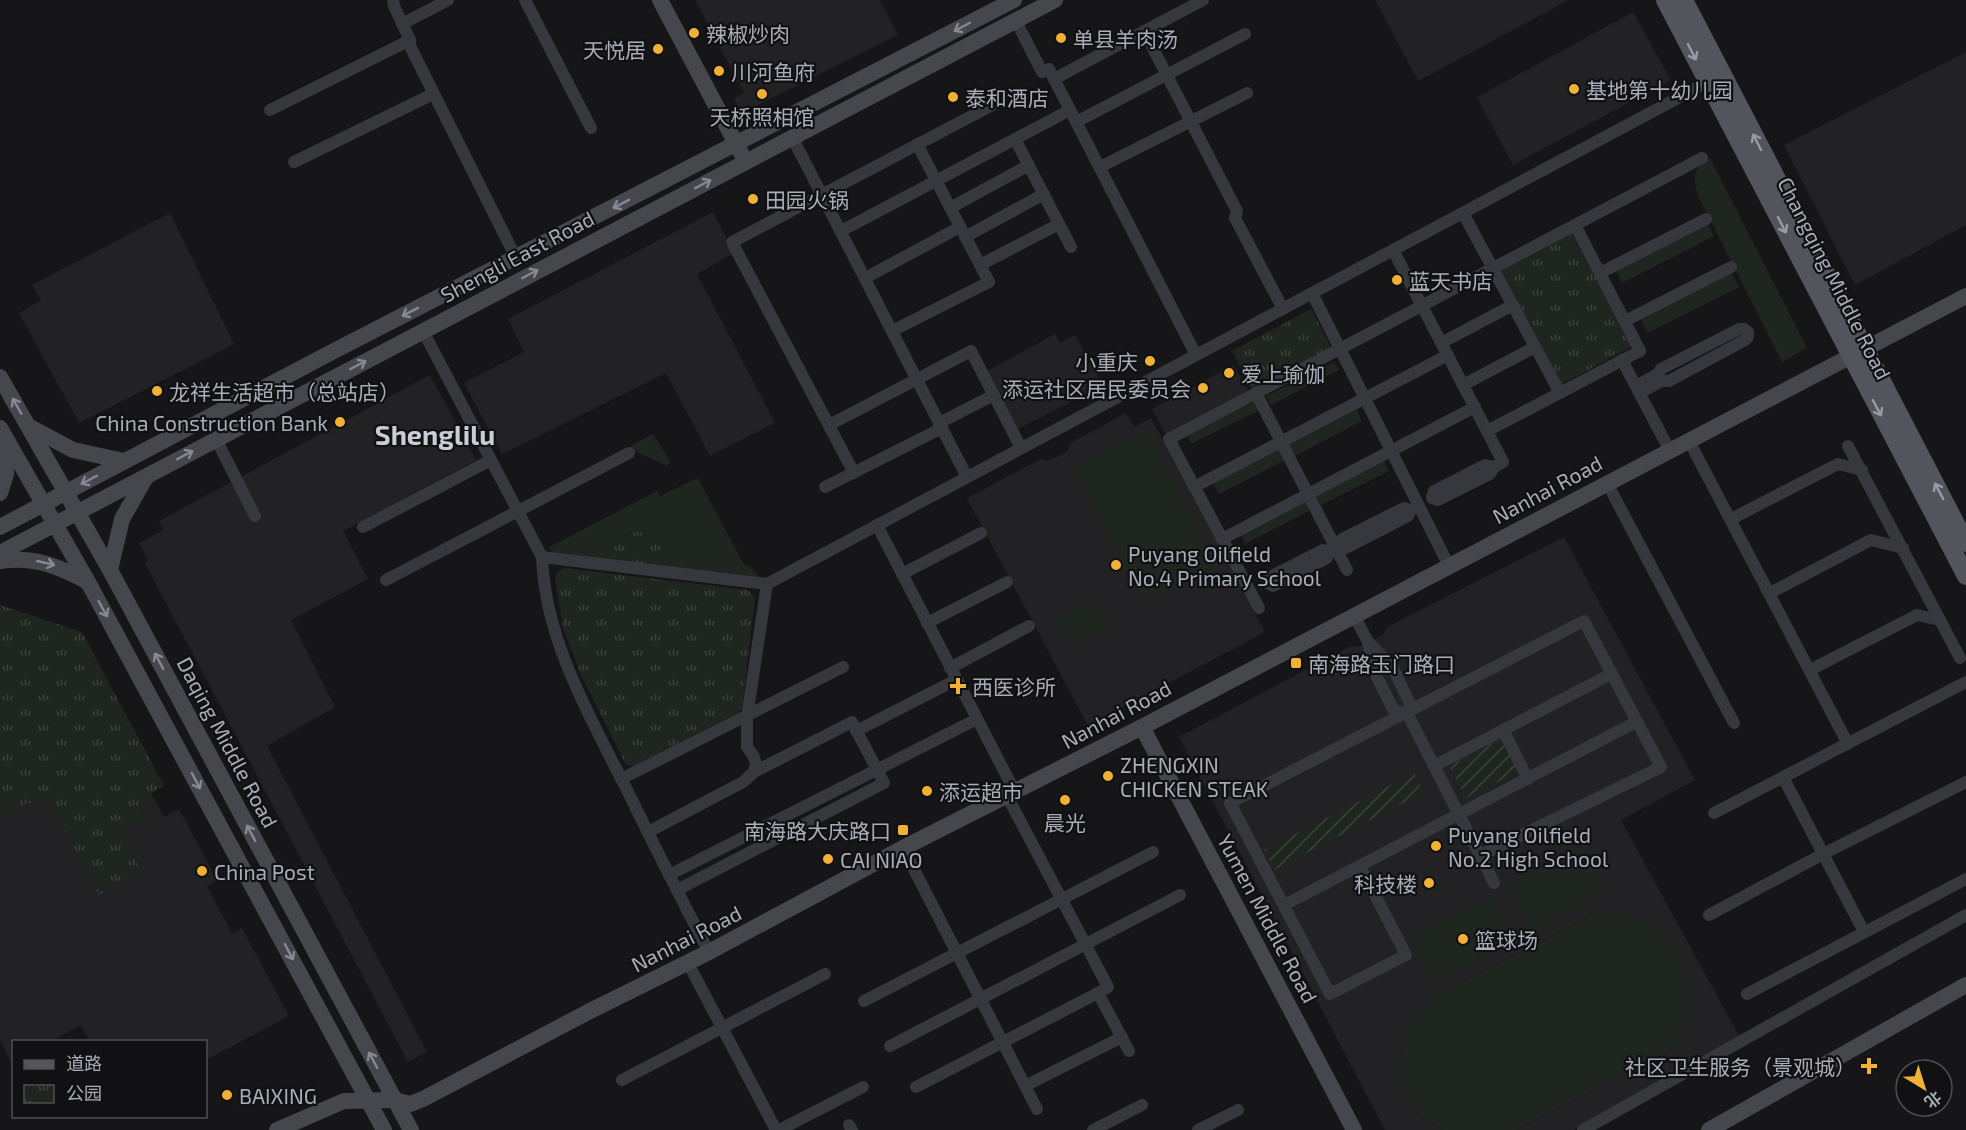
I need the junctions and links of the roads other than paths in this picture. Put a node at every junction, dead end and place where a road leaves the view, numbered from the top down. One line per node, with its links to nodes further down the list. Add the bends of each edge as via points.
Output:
1 (393, 0): 11 (street)
2 (448, 0): 11 (street)
3 (525, 0): 25 (street)
4 (660, 0): 28 (main road)
5 (1014, 0): 28 (main road, Shengli East Road, one-way to 28)
6 (1055, 0): 10 (main road, Shengli East Road)
7 (1203, 0): 12 (street)
8 (1665, 0): 17 (main road, Changqing Middle Road, one-way to 17)
9 (1684, 0): 64 (main road, Changqing Middle Road, one-way to 9)
10 (1016, 21): 16 (street, via 1042,72 1049,69); 26 (main road, Shengli East Road)
11 (402, 24): 14 (street)
12 (1144, 31): 15 (street); 16 (street)
13 (1245, 34): 15 (street)
14 (410, 40): 19 (street); 21 (street)
15 (1166, 75): 23 (street); 24 (street)
16 (1054, 79): 22 (street)
17 (1708, 82): 39 (street); 64 (main road, Changqing Middle Road, one-way to 64)
18 (1247, 93): 23 (street)
19 (433, 94): 32 (street); 47 (street)
20 (1000, 101): 29 (street)
21 (270, 110)
22 (1070, 110): 24 (street); 27 (street)
23 (1190, 121): 34 (street); 57 (street)
24 (1076, 122): 34 (street)
25 (591, 128)
26 (792, 137): 31 (main road, Shengli East Road); 36 (street)
27 (1015, 139): 33 (street); 35 (street)
28 (736, 144): 31 (main road); 47 (main road, Shengli East Road, one-way to 47)
29 (917, 144): 35 (street); 36 (street)
30 (1702, 158): 42 (street)
31 (745, 161): 59 (main road, Shengli East Road, one-way to 31)
32 (294, 162)
33 (1029, 165): 37 (street); 38 (street)
34 (1100, 167): 65 (street)
35 (936, 181): 38 (street); 43 (street)
36 (822, 195): 43 (street); 78 (street, via 732,242)
37 (1044, 195): 41 (street); 44 (street)
38 (950, 208): 44 (street)
39 (1463, 213): 46 (street); 50 (street)
40 (1706, 219): 51 (street)
41 (1059, 224): 45 (street); 48 (street)
42 (1575, 225): 50 (street); 51 (street)
43 (841, 231): 52 (street)
44 (963, 232): 48 (street); 52 (street)
45 (1071, 247)
46 (1393, 250): 53 (street); 56 (street)
47 (516, 258): 92 (main road, Shengli East Road, one-way to 92)
48 (980, 265): 60 (street, via 989,282)
49 (1731, 267): 58 (street)
50 (1493, 269): 55 (street); 56 (street)
51 (1600, 273): 58 (street)
52 (865, 278): 60 (street)
53 (1312, 293): 57 (street); 63 (street)
54 (1966, 296): 64 (main road, Nanhai Road)
55 (1513, 305): 61 (street); 62 (street)
56 (1422, 306): 61 (street); 63 (street)
57 (1283, 309): 65 (street)
58 (1625, 321): 67 (street, via 1640,351)
59 (423, 331): 83 (main road, Shengli East Road, one-way to 59); 91 (street)
60 (892, 331): 70 (street)
61 (1441, 343): 66 (street)
62 (1536, 347): 71 (street); 74 (street)
63 (1340, 349): 73 (street); 76 (street)
64 (1857, 353): 84 (main road, Nanhai Road); 115 (main road, Changqing Middle Road, one-way to 64); 125 (main road, Changqing Middle Road, one-way to 125)
65 (1196, 355): 87 (street)
66 (1448, 355): 71 (street); 76 (street)
67 (1622, 360): 72 (street); 74 (street)
68 (0, 377): 80 (main road, Daqing Middle Road, one-way to 68)
69 (1660, 378): 69 (street, via 1669,381 1745,340 1748,332 1739,329 1661,369); 72 (street)
70 (917, 379): 75 (street, via 971,351); 78 (street); 79 (street)
71 (1463, 385): 77 (street)
72 (1638, 390): 89 (street)
73 (1256, 393): 85 (street); 99 (street, via 1169,440)
74 (1560, 393): 81 (street)
75 (994, 395): 79 (street); 87 (street)
76 (1366, 398): 85 (street); 88 (street)
77 (1475, 407): 81 (street); 88 (street)
78 (829, 425): 94 (street)
79 (940, 425): 94 (street); 96 (street)
80 (29, 427): 92 (main road, via 73,450); 100 (main road, Daqing Middle Road)
81 (1487, 431): 104 (street, via 1503,462 1490,474)
82 (4, 435): 101 (main road, via 6,474); 103 (main road)
83 (216, 439): 95 (main road, Shengli East Road, one-way to 83); 107 (street)
84 (1689, 441): 89 (main road, Nanhai Road); 108 (street)
85 (1281, 442): 99 (street); 102 (street)
86 (1848, 446): 93 (street)
87 (1022, 448): 96 (street)
88 (1392, 451): 102 (street); 104 (street)
89 (1670, 451): 97 (main road, Nanhai Road)
90 (629, 453): 105 (street)
91 (491, 460): 105 (street); 112 (street)
92 (124, 461): 100 (main road, Shengli East Road, one-way to 100)
93 (1862, 470): 108 (street, via 1838,465); 116 (street)
94 (854, 473): 98 (street)
95 (148, 474): 106 (main road, Shengli East Road); 122 (main road, via 122,519)
96 (967, 477): 110 (street)
97 (1607, 483): 121 (main road, Nanhai Road); 149 (street)
98 (825, 487)
99 (1194, 487): 114 (street)
100 (66, 492): 103 (main road, Shengli East Road); 106 (main road, Daqing Middle Road)
101 (0, 493)
102 (1308, 494): 114 (street); 117 (street)
103 (44, 503): 109 (main road); 111 (main road, Shengli East Road)
104 (1415, 507): 117 (street, via 1408,516 1346,548); 121 (street)
105 (518, 511): 119 (street); 126 (street)
106 (77, 512): 109 (main road, Shengli East Road); 122 (main road, Daqing Middle Road)
107 (255, 516)
108 (1731, 519): 131 (street)
109 (55, 523): 118 (main road, Shengli East Road); 127 (main road)
110 (877, 525): 124 (street); 129 (street)
111 (0, 526)
112 (363, 527)
113 (981, 533): 124 (street)
114 (1222, 539): 130 (street)
115 (1966, 543)
116 (1903, 548): 131 (street, via 1871,540); 134 (street)
117 (1334, 549): 123 (street); 130 (street, via 1326,558 1273,586 1267,583)
118 (0, 553)
119 (542, 557): 129 (street); 159 (street, via 558,642)
120 (0, 561): 127 (main road, one-way to 127, via 34,561 59,567)
121 (1449, 566): 133 (main road, Nanhai Road)
122 (110, 570): 199 (main road, Daqing Middle Road, one-way to 122)
123 (1347, 570)
124 (902, 574): 135 (street)
125 (1966, 576)
126 (386, 580)
127 (88, 582): 200 (main road, one-way to 200)
128 (1007, 582): 135 (street)
129 (767, 584): 146 (street)
130 (1250, 592): 132 (street)
131 (1770, 593): 141 (street)
132 (1259, 608)
133 (1354, 615): 137 (street); 150 (main road, Nanhai Road)
134 (1940, 620): 138 (street); 141 (street, via 1917,615)
135 (927, 623): 140 (street)
136 (1029, 626): 140 (street)
137 (1368, 642): 145 (street, via 1393,668 1410,704); 145 (street, via 1377,677 1394,711)
138 (1960, 658)
139 (843, 667): 146 (street)
140 (950, 668): 143 (street)
141 (1810, 670): 153 (street)
142 (1611, 674): 145 (street, via 1584,621); 148 (street); 152 (street)
143 (956, 680): 147 (street); 151 (street)
144 (1966, 682): 153 (street)
145 (1407, 713): 154 (street); 176 (street, via 1230,803)
146 (747, 717): 156 (street, via 746,741 756,764); 159 (street)
147 (977, 719): 155 (street); 161 (street)
148 (1636, 722): 158 (street); 168 (street, via 1661,767)
149 (1734, 723)
150 (1142, 727): 161 (main road, Nanhai Road); 211 (main road, Yumen Middle Road)
151 (856, 730): 155 (street); 156 (street, via 852,722)
152 (1503, 730): 154 (street); 158 (street)
153 (1848, 744): 157 (street)
154 (1434, 766): 163 (street)
155 (877, 770): 170 (street); 173 (street, via 884,783)
156 (754, 772): 164 (street, via 743,782)
157 (1783, 777): 162 (street); 167 (street)
158 (1528, 778): 163 (street)
159 (621, 780): 164 (street)
160 (1966, 782): 167 (street)
161 (1011, 794): 165 (main road, Nanhai Road); 175 (street)
162 (1714, 813)
163 (1460, 814): 168 (street); 169 (street)
164 (648, 831): 170 (street)
165 (903, 849): 181 (main road, Nanhai Road); 182 (street)
166 (1153, 852): 175 (street)
167 (1823, 854): 177 (street); 179 (street)
168 (1481, 855): 172 (street)
169 (1360, 866): 176 (street); 176 (street, via 1406,955 1330,994)
170 (669, 875): 173 (street)
171 (1966, 879): 179 (street)
172 (1494, 883)
173 (677, 890): 181 (street)
174 (1180, 895): 180 (street)
175 (1061, 899): 180 (street); 182 (street)
176 (1284, 905)
177 (1709, 915)
178 (1966, 915): 212 (street)
179 (1864, 932): 187 (street)
180 (1085, 944): 186 (street, via 1108,987); 188 (street)
181 (709, 952): 183 (main road, Nanhai Road)
182 (956, 953): 188 (street); 189 (street)
183 (688, 963): 190 (street); 199 (main road, Nanhai Road, via 423,1099 410,1104)
184 (825, 974): 190 (street)
185 (1966, 985): 204 (main road)
186 (1098, 993): 191 (street); 192 (street)
187 (1747, 994)
188 (980, 999): 192 (street); 193 (street)
189 (864, 1001)
190 (723, 1028): 195 (street); 208 (street)
191 (1122, 1037): 194 (street); 196 (street)
192 (1002, 1042): 196 (street); 198 (street)
193 (890, 1046)
194 (1129, 1051)
195 (622, 1080)
196 (1025, 1086): 202 (street)
197 (864, 1087): 208 (street)
198 (916, 1087)
199 (395, 1100): 200 (main road, Nanhai Road); 207 (main road, Daqing Middle Road)
200 (368, 1101): 205 (main road, Nanhai Road, via 344,1101); 206 (main road)
201 (1142, 1105): 209 (street)
202 (1037, 1109)
203 (1238, 1110): 210 (street)
204 (1718, 1128)
205 (278, 1130)
206 (384, 1130)
207 (411, 1130)
208 (777, 1130)
209 (1094, 1130)
210 (1198, 1130)
211 (1354, 1130)
212 (1583, 1130)

